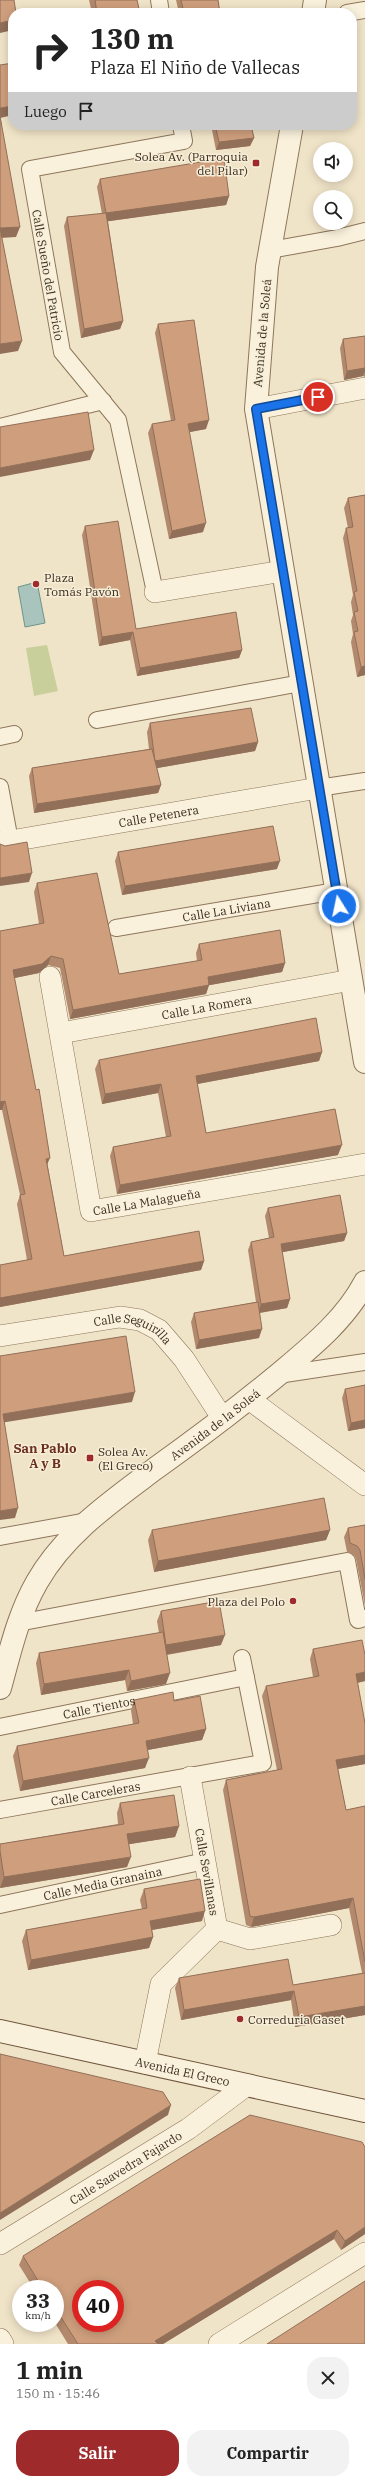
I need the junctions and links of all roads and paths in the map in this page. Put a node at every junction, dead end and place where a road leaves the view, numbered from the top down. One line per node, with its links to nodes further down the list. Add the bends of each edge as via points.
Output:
1 (182, 130): 6 (street, Calle Sueño del Patricio, via 184,141 30,169 62,352)
2 (291, 130): 4 (street, Avenida de la Soleá)
3 (365, 231): 4 (street)
4 (270, 250): 7 (street, Avenida de la Soleá)
5 (365, 388): 7 (street)
6 (103, 401): 8 (street); 10 (street, Calle Sueño del Patricio, via 118,420)
7 (256, 409): 9 (street, Avenida de la Soleá)
8 (0, 427)
9 (283, 571): 10 (street, Calle Sueño del Patricio); 11 (street, Avenida de la Soleá)
10 (155, 592)
11 (301, 683): 12 (street); 15 (street, Avenida de la Soleá)
12 (97, 720)
13 (365, 781): 15 (street)
14 (0, 787): 16 (street)
15 (318, 788): 16 (street, Calle Petenera); 17 (street, Avenida de la Soleá)
16 (5, 842)
17 (336, 891): 18 (street, Calle La Liviana); 20 (street, Avenida de la Soleá)
18 (116, 928)
19 (50, 977): 21 (street, Calle La Malagueña)
20 (351, 980): 21 (street, Calle La Romera); 22 (street, Avenida de la Soleá)
21 (61, 1033): 23 (street, Calle La Malagueña, via 91,1211)
22 (365, 1062)
23 (365, 1164)
24 (365, 1282): 27 (street, Avenida de la Soleá, via 355,1301 318,1342)
25 (0, 1336): 29 (street, Calle Seguirilla, via 120,1317 140,1320 159,1330 184,1359)
26 (365, 1362): 27 (street)
27 (278, 1375): 28 (street, Avenida de la Soleá)
28 (249, 1399): 29 (street, Avenida de la Soleá); 30 (street)
29 (223, 1419): 31 (street, Avenida de la Soleá)
30 (365, 1485)
31 (87, 1521): 32 (street); 34 (street, Avenida de la Soleá, via 37,1582)
32 (0, 1537)
33 (361, 1619): 34 (street, via 347,1560)
34 (18, 1623): 37 (street, Avenida de la Soleá)
35 (242, 1658): 36 (street)
36 (246, 1677): 38 (street, Calle Tientos); 39 (street, Calle Carceleras, via 263,1763)
37 (0, 1688)
38 (0, 1727)
39 (190, 1777): 40 (street, Calle Carceleras); 41 (street, Calle Sevillanas)
40 (0, 1810)
41 (205, 1861): 42 (street, Calle Media Granaina); 44 (street, Calle Sevillanas)
42 (0, 1905)
43 (331, 1925): 44 (street, via 250,1939)
44 (217, 1929): 46 (street, Calle Sevillanas, via 161,1984)
45 (0, 2031): 46 (street, Avenida El Greco)
46 (144, 2063): 47 (street, Avenida El Greco)
47 (247, 2085): 48 (street, Avenida El Greco); 49 (street, Calle Saavedra Fajardo, via 188,2129)
48 (365, 2111)
49 (0, 2244)
50 (365, 2252): 53 (street)
51 (0, 2340): 52 (street)
52 (3, 2344)
53 (219, 2344)

